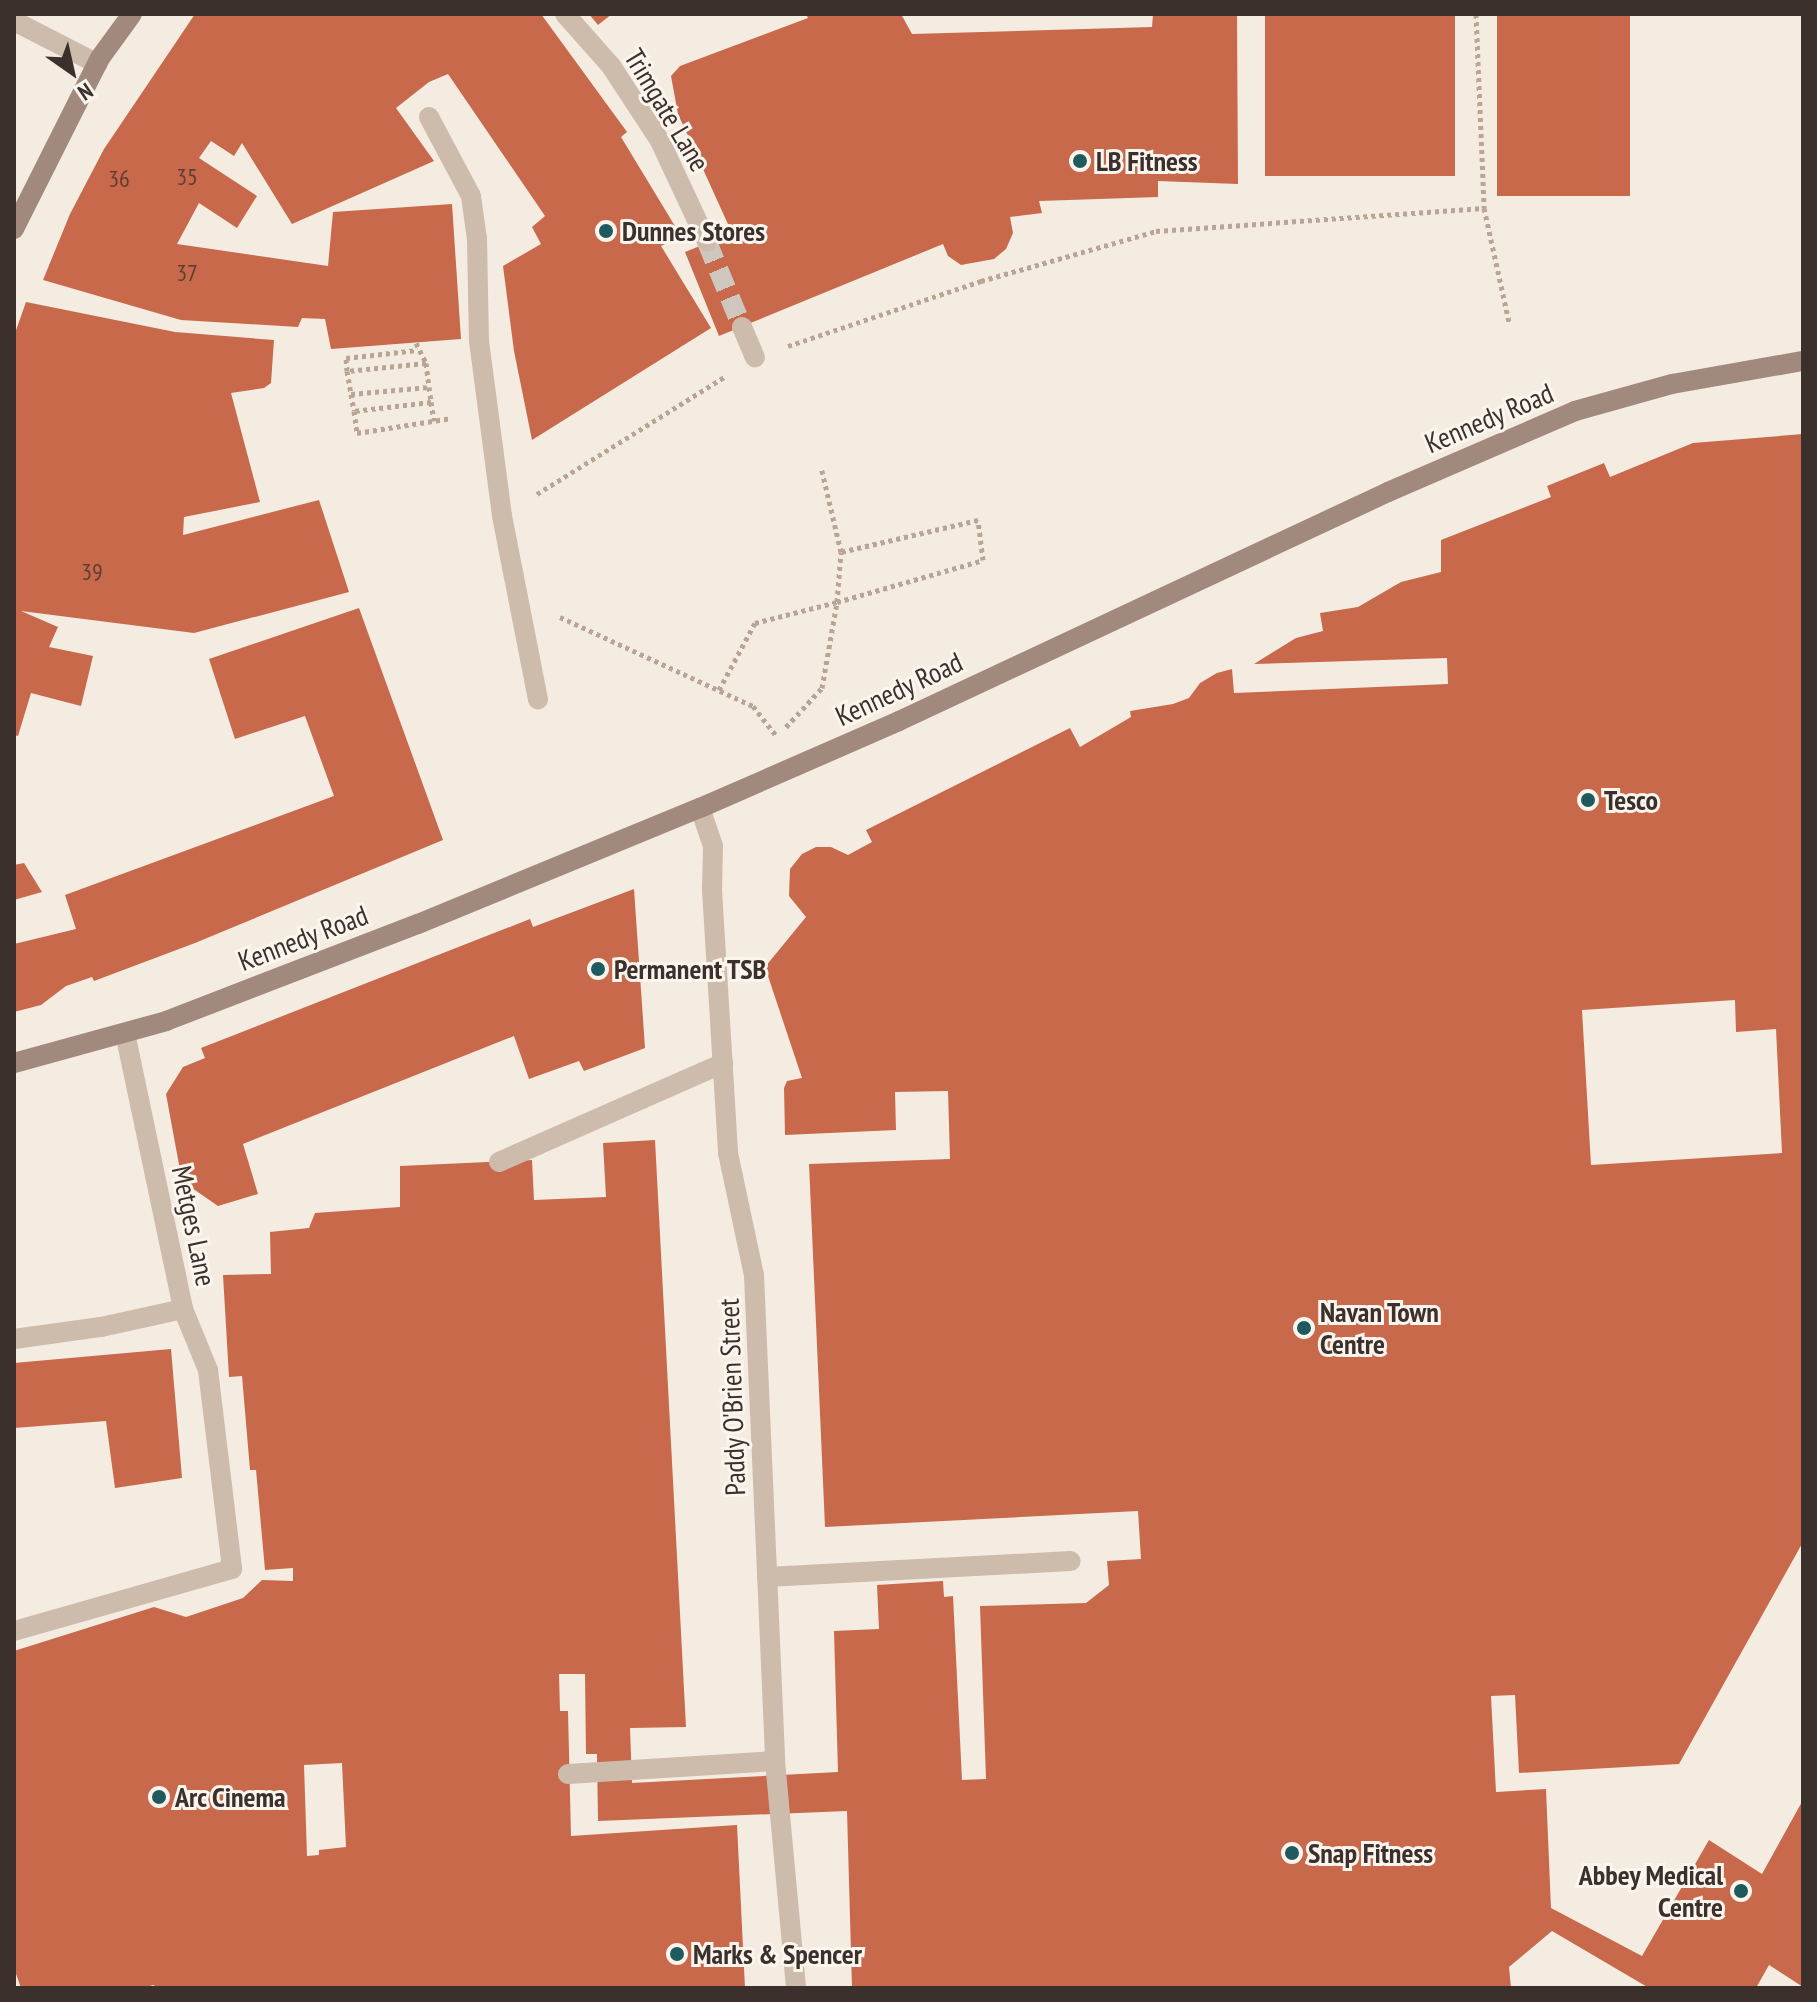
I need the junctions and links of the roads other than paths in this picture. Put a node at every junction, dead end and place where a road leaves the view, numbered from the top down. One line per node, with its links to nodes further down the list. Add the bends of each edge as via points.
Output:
1 (132, 14): 4 (street)
2 (565, 14): 7 (street, Trimgate Lane, via 611,66 660,141)
3 (14, 21): 4 (street)
4 (98, 64): 6 (street)
5 (429, 117): 11 (street, via 471,196 479,341 502,516)
6 (14, 229)
7 (707, 242)
8 (742, 327): 9 (street)
9 (755, 357)
10 (1803, 361): 12 (street, Kennedy Road, via 1672,384 1575,411)
11 (538, 700)
12 (700, 808): 13 (street, Kennedy Road, via 403,930); 15 (street, Paddy O'Brien Street, via 713,846)
13 (125, 1033): 14 (street, Kennedy Road); 17 (street, Metges Lane)
14 (14, 1063)
15 (723, 1063): 16 (street); 20 (street, Paddy O'Brien Street, via 728,1153 754,1275)
16 (499, 1162)
17 (183, 1309): 18 (street, Metges Lane); 21 (street, via 208,1370 232,1569)
18 (14, 1339)
19 (1071, 1561): 20 (street)
20 (767, 1577): 22 (street, Paddy O'Brien Street)
21 (14, 1631)
22 (775, 1761): 23 (street); 24 (street, Paddy O'Brien Street)
23 (568, 1774)
24 (796, 1988)

